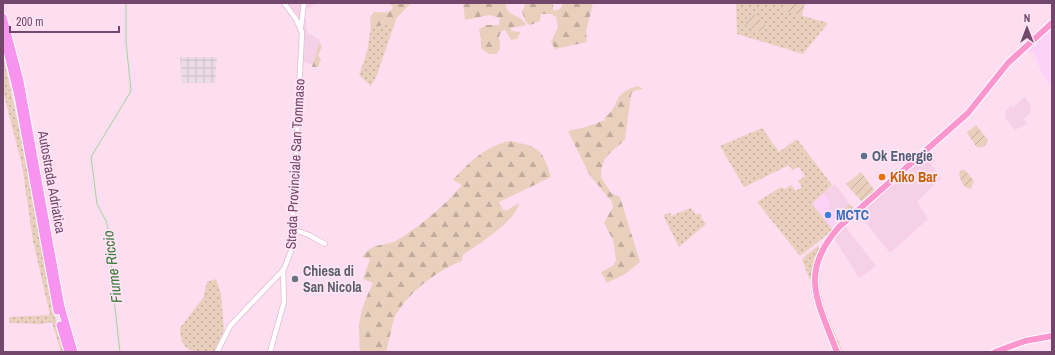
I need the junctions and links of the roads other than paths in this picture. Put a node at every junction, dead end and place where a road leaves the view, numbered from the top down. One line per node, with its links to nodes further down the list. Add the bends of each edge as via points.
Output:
1 (284, 3): 5 (street)
2 (304, 3): 5 (street, Strada Provinciale San Tommaso)
3 (3, 17): 10 (highway, Autostrada Adriatica, via 22,92)
4 (1052, 23): 17 (main road, via 1012,58 968,113 839,227 823,248 816,268 815,293)
5 (301, 27): 7 (street, Strada Provinciale San Tommaso, via 302,55)
6 (3, 34): 10 (highway, Autostrada Adriatica, via 22,116)
7 (292, 229): 8 (street); 9 (street, Strada Provinciale San Tommaso, via 289,258)
8 (325, 244)
9 (282, 270): 15 (street, Strada Provinciale San Tommaso, via 230,326); 16 (street, via 284,302)
10 (60, 312): 11 (highway, Autostrada Adriatica)
11 (62, 323): 13 (highway, Autostrada Adriatica); 14 (highway, Autostrada Adriatica)
12 (1052, 336): 18 (main road, via 1025,341)
13 (68, 352)
14 (74, 352)
15 (218, 352)
16 (270, 352)
17 (837, 352)
18 (995, 352)

